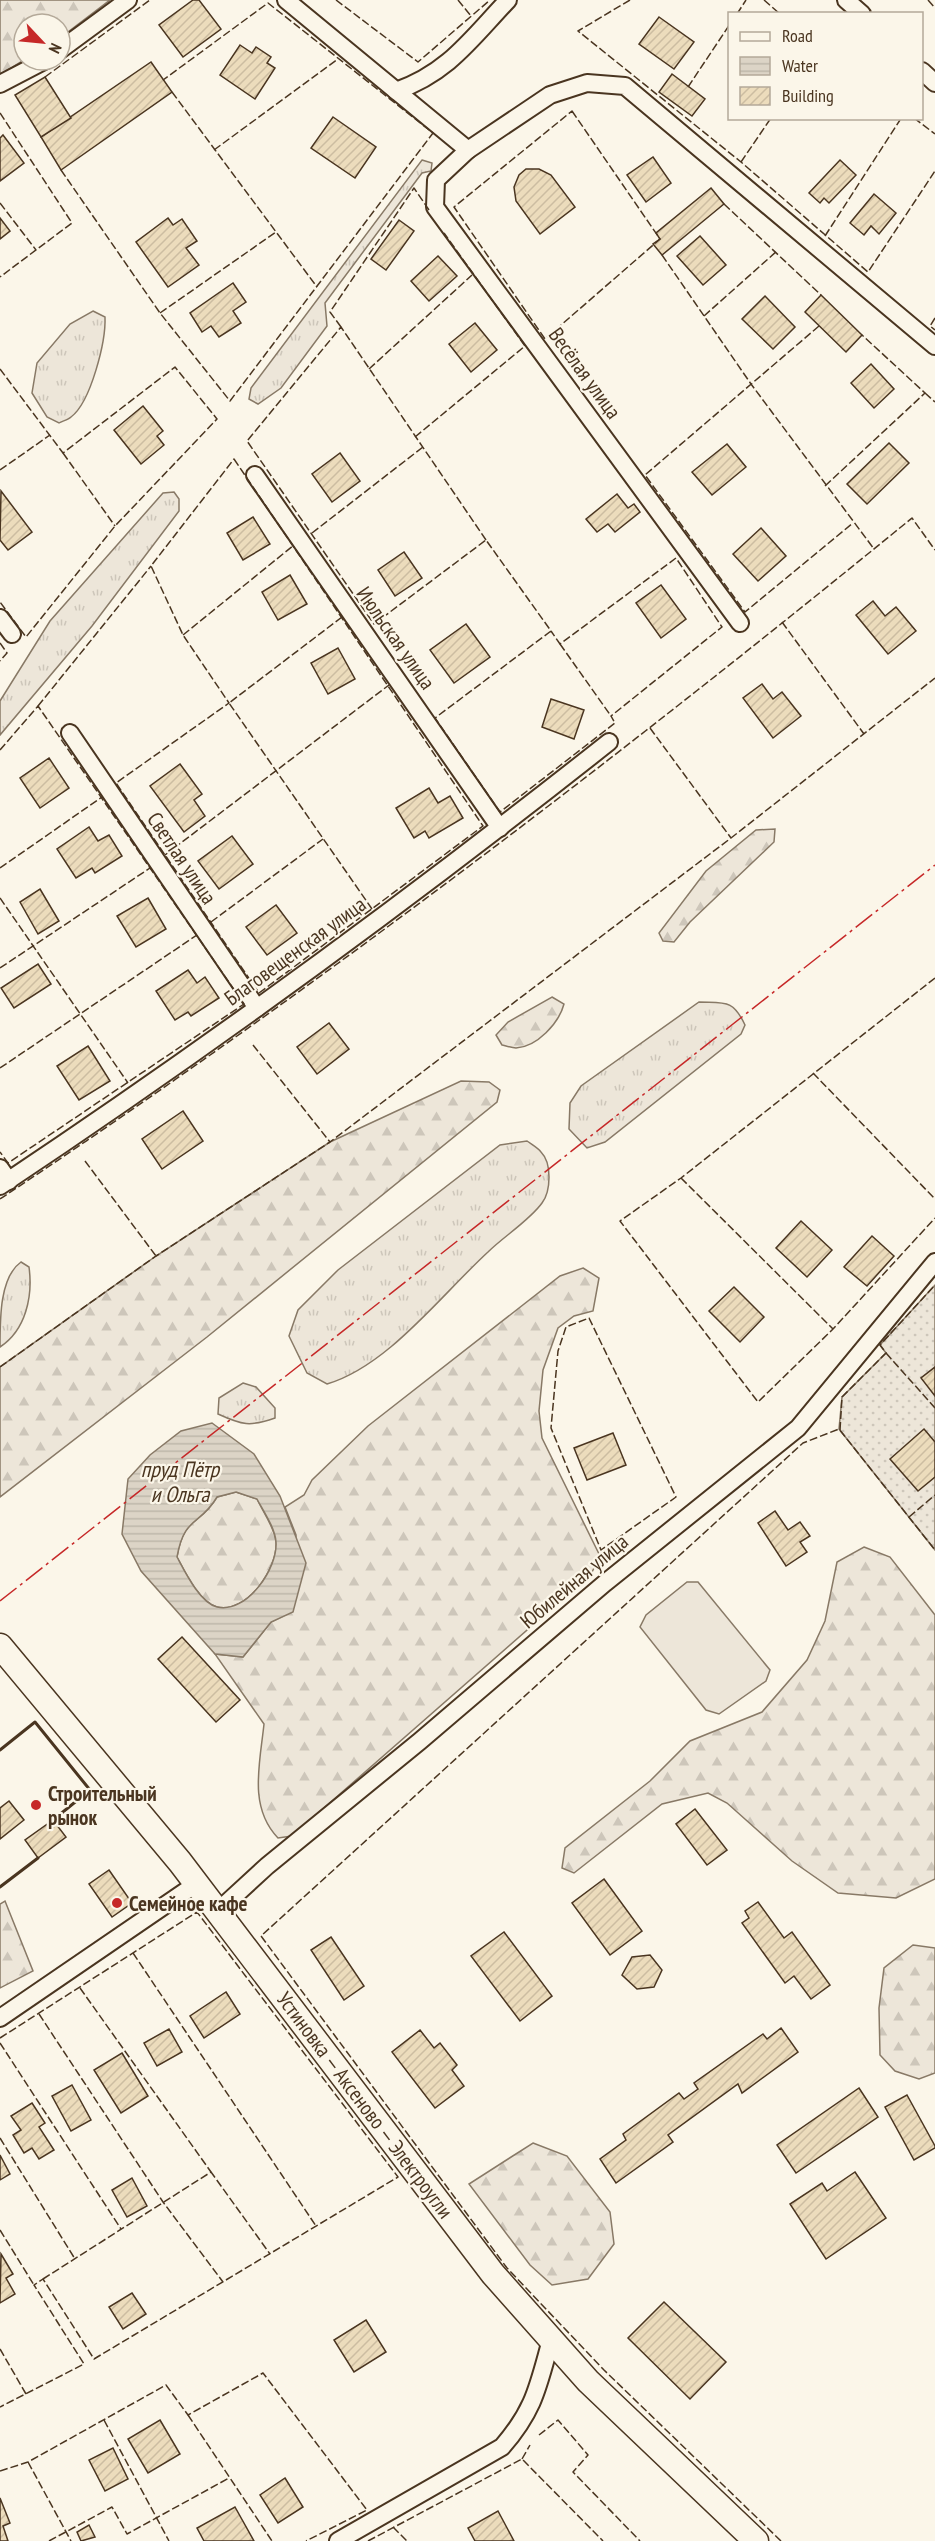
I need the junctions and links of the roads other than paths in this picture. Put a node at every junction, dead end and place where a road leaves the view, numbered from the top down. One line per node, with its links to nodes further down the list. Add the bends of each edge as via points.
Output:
1 (128, 0): 4 (street)
2 (286, 0): 9 (street)
3 (508, 0): 9 (street, via 443,68)
4 (72, 41)
5 (23, 72): 8 (street)
6 (923, 73): 7 (street)
7 (935, 83)
8 (0, 84)
9 (396, 91): 10 (street)
10 (468, 150): 11 (street, Весёлая улица, via 550,95 587,83 625,86); 14 (street, Весёлая улица, via 436,180 435,207)
11 (935, 346)
12 (255, 475): 18 (street, Июльская улица)
13 (0, 618): 15 (street)
14 (740, 623)
15 (12, 634)
16 (70, 733): 19 (street, Светлая улица)
17 (609, 742): 18 (street, Благовещенская улица)
18 (500, 828): 19 (street, Благовещенская улица)
19 (257, 1008): 20 (street, Благовещенская улица)
20 (3, 1178)
21 (935, 1262): 24 (street, Юбилейная улица, via 798,1428 605,1583)
22 (0, 1646): 23 (main road, Устиновка — Аксеново — Электроугли)
23 (196, 1884): 24 (main road, Устиновка — Аксеново — Электроугли); 25 (street)
24 (218, 1911): 26 (main road, Устиновка — Аксеново — Электроугли, via 493,2274)
25 (0, 2018)
26 (551, 2340): 27 (street, via 532,2407 502,2447); 28 (main road, Устиновка — Аксеново — Электроугли, via 588,2381)
27 (338, 2541)
28 (756, 2541)

